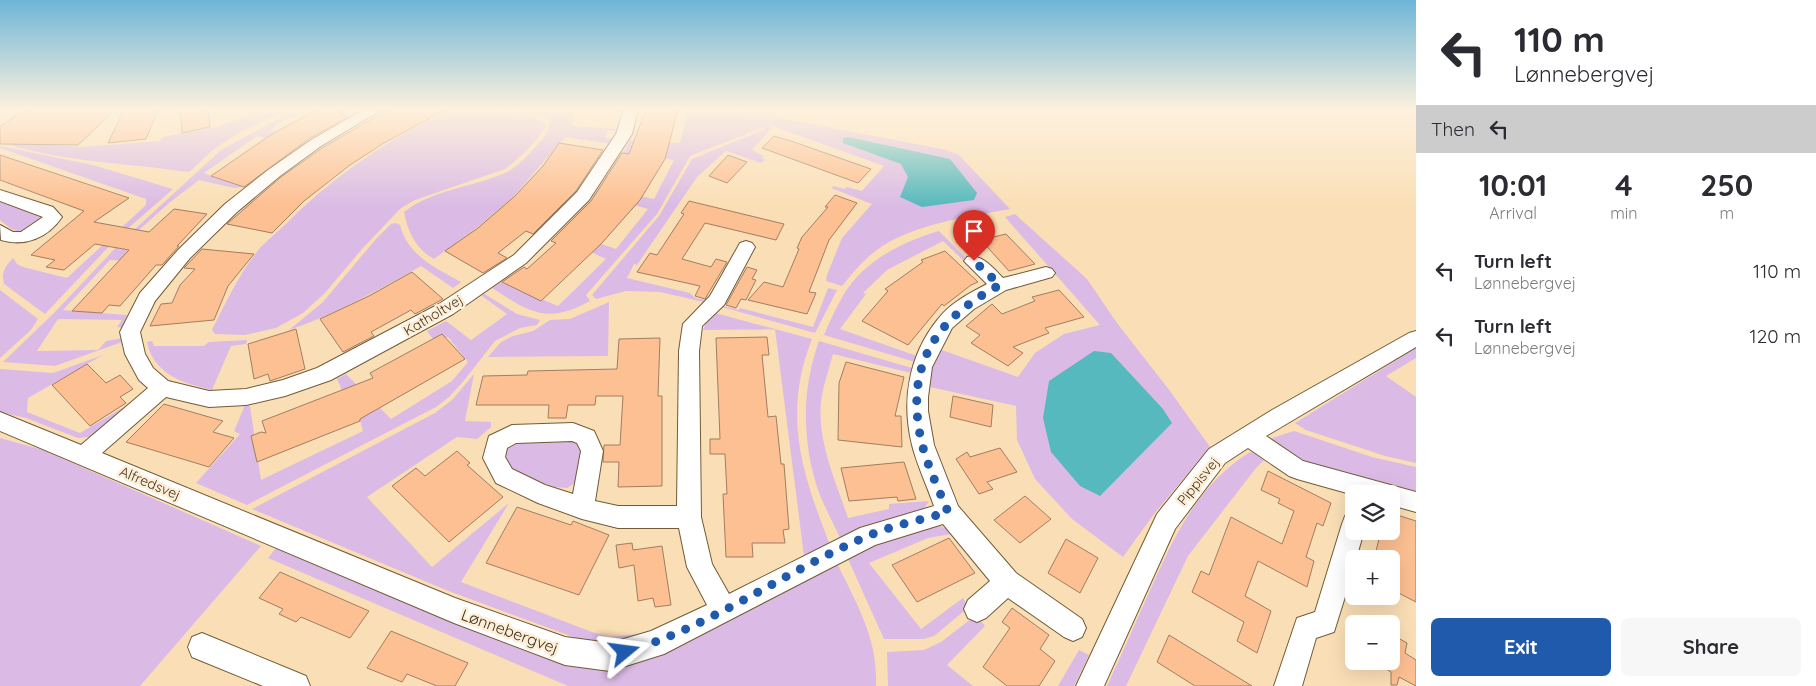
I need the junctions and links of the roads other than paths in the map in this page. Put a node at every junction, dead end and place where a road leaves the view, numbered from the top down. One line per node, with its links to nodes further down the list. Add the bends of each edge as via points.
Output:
1 (318, 142): 10 (street, via 231,208 184,254 148,298 130,332 135,354 146,374)
2 (619, 142): 10 (street, Katholtvej, via 583,196 520,258 446,309 324,374 285,388 246,397 209,399)
3 (0, 195): 4 (street, via 47,211 52,217 34,234 22,238 13,238)
4 (0, 231)
5 (746, 247): 19 (street, via 717,300 693,324)
6 (974, 261): 8 (street)
7 (1046, 273): 8 (street)
8 (1000, 285): 18 (street, via 966,304 946,323 922,368 916,397 919,425 930,468)
9 (1416, 338): 12 (street, Pippisvej)
10 (162, 388): 13 (street)
11 (0, 420): 13 (street, Alfredsvej)
12 (1247, 436): 14 (street, via 1297,469); 28 (street, Pippisvej, via 1217,456 1166,522)
13 (83, 456): 21 (street, Alfredsvej)
14 (1345, 485)
15 (1400, 498): 16 (street)
16 (1416, 502)
17 (582, 508): 19 (street, via 618,517)
18 (948, 512): 22 (street); 24 (street, Lønnebergvej, via 868,536)
19 (689, 518): 24 (street, via 700,567)
20 (1349, 540): 29 (street, via 1325,623 1306,627)
21 (300, 545): 24 (street, Lønnebergvej, via 454,610 565,651 610,657 654,644)
22 (1007, 582): 23 (street); 25 (street)
23 (976, 609)
24 (724, 610)
25 (1073, 628)
26 (202, 647): 27 (street)
27 (296, 686)
28 (1090, 686)
29 (1288, 686)

